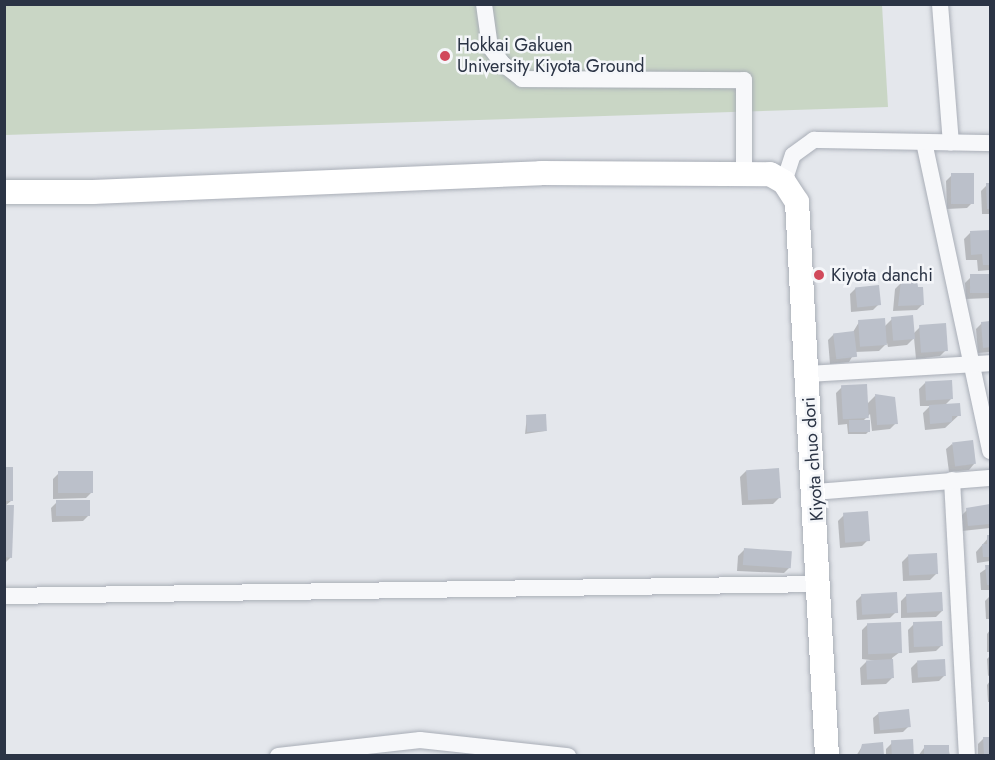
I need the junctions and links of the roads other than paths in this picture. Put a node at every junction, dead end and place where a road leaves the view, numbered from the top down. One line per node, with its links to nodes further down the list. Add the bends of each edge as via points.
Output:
1 (484, 4): 6 (street, via 490,47 502,64 522,79 744,80)
2 (940, 4): 4 (street)
3 (924, 142): 4 (street); 7 (street, via 814,140 793,155); 9 (street)
4 (951, 143): 5 (street)
5 (990, 143)
6 (744, 174): 7 (street); 8 (street, via 541,172 93,192)
7 (777, 178): 10 (street, Kiyota chuo dori, via 797,202)
8 (4, 192)
9 (982, 363): 10 (street); 11 (street)
10 (807, 374): 14 (street, Kiyota chuo dori)
11 (990, 451)
12 (990, 478): 13 (street)
13 (952, 480): 14 (street); 22 (street)
14 (815, 492): 15 (street, Kiyota chuo dori)
15 (821, 584): 16 (street); 21 (street, Kiyota chuo dori)
16 (4, 596)
17 (460, 749): 18 (street, via 420,740); 20 (street)
18 (338, 752): 19 (street)
19 (278, 756)
20 (568, 756)
21 (827, 756)
22 (967, 756)

